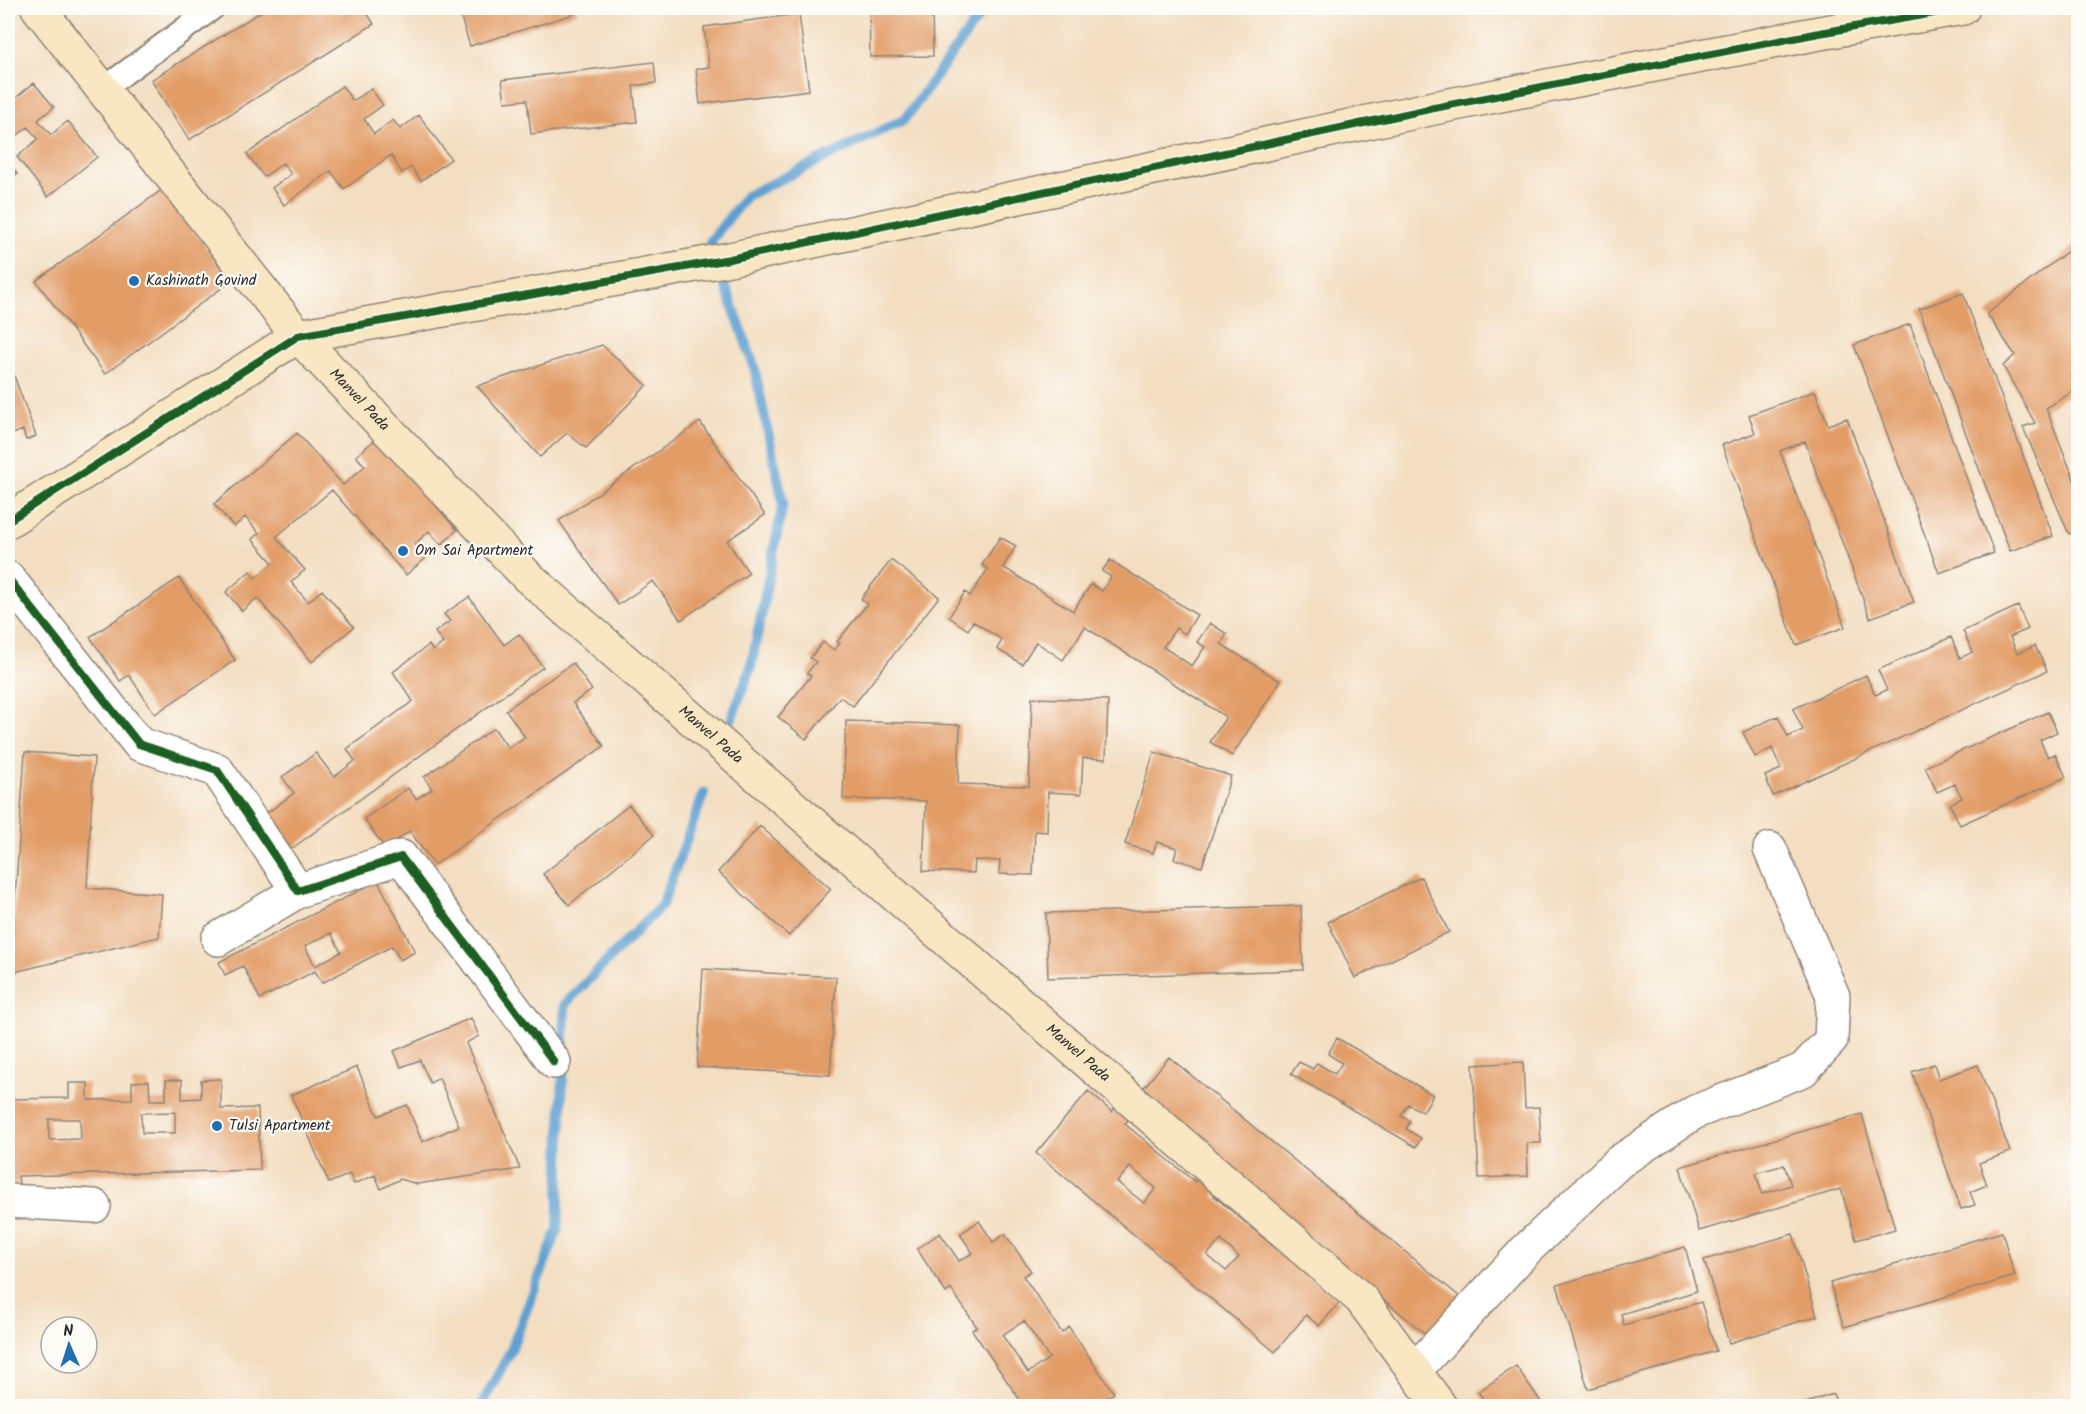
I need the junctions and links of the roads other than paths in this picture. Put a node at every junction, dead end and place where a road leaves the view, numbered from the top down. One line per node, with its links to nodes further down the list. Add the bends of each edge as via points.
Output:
1 (38, 8): 4 (street, Manvel Pada)
2 (213, 8): 4 (lane)
3 (1963, 8): 5 (street, via 1434,108 730,259)
4 (102, 89): 5 (street, Manvel Pada)
5 (298, 336): 6 (street); 14 (street, Manvel Pada, via 528,578 1361,1299)
6 (8, 521)
7 (8, 578): 9 (street, via 139,744 217,770)
8 (1770, 849): 14 (street, via 1833,996 1832,1040 1803,1070 1695,1112 1618,1162 1526,1250)
9 (298, 891): 10 (street); 11 (street, via 401,857)
10 (218, 939)
11 (554, 1062)
12 (8, 1201): 13 (street)
13 (94, 1206)
14 (1414, 1371): 15 (street, Manvel Pada)
15 (1440, 1407)

